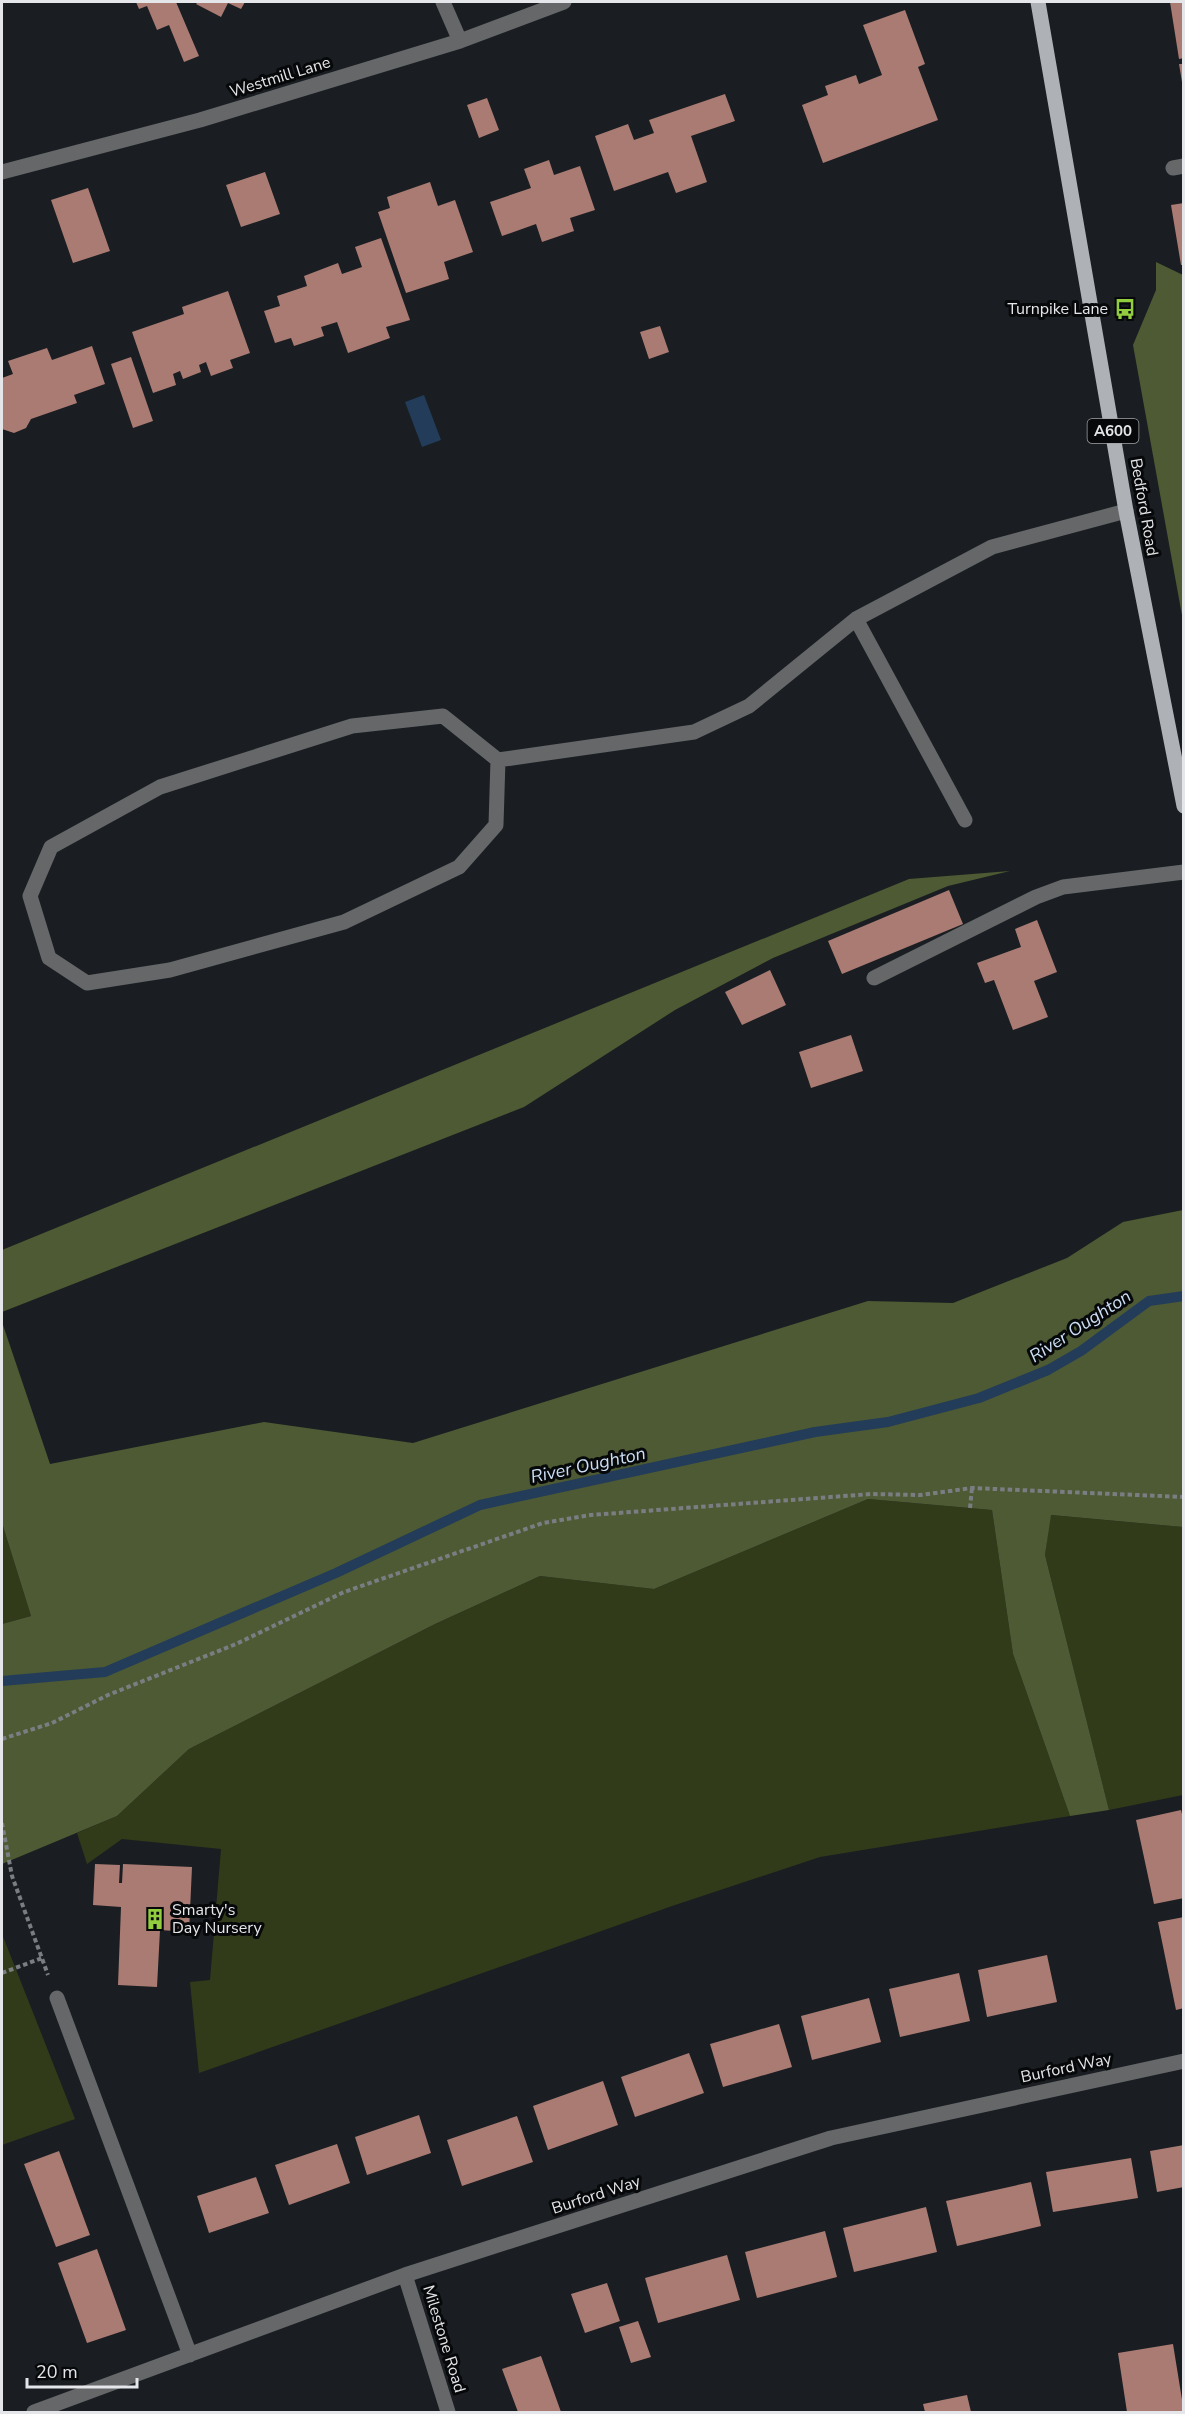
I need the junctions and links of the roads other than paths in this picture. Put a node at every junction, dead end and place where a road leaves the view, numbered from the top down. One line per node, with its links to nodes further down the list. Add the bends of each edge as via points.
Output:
1 (442, 2): 4 (street)
2 (564, 2): 4 (street, Westmill Lane)
3 (1038, 2): 6 (main road, Bedford Road / A600)
4 (460, 41): 5 (street, Westmill Lane, via 200,120)
5 (2, 172)
6 (1126, 511): 7 (street, via 992,547); 9 (main road, Bedford Road / A600)
7 (856, 619): 8 (street, via 749,706 694,732); 10 (street)
8 (498, 760): 8 (street, via 496,825 459,867 344,922 170,970 87,983 49,958 30,896 51,847 160,787 352,726 443,716)
9 (1184, 806)
10 (965, 820)
11 (1184, 872): 12 (street, via 1063,887)
12 (874, 978)
13 (57, 1998): 16 (street)
14 (1184, 2061): 15 (street, Burford Way, via 831,2138)
15 (405, 2276): 16 (street, Burford Way); 18 (street, Milestone Road)
16 (190, 2355): 17 (street, Burford Way)
17 (34, 2412)
18 (448, 2412)

